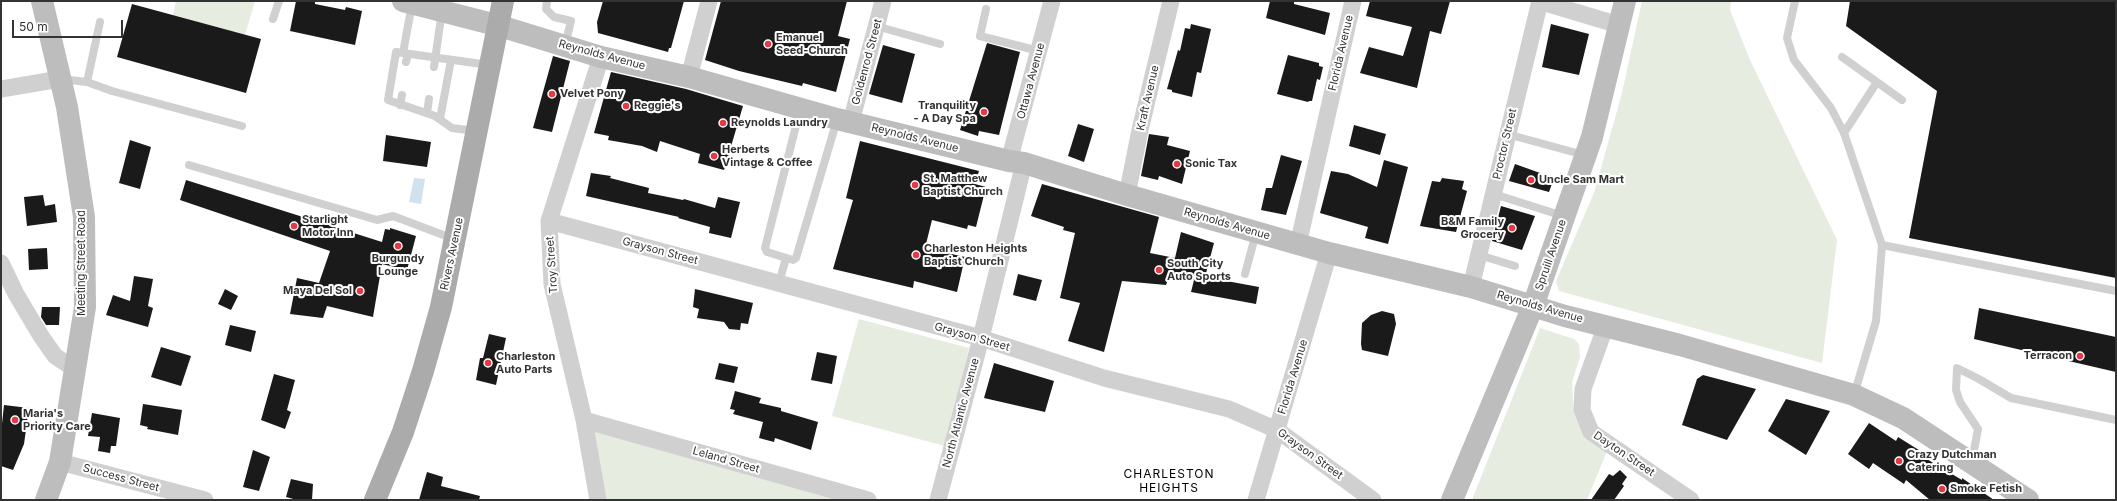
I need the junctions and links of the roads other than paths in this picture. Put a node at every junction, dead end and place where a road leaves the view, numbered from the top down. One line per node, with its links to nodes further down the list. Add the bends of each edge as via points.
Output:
1 (42, 1): 33 (street, Meeting Street Road)
2 (279, 1): 17 (lane)
3 (503, 1): 20 (main road, Rivers Avenue)
4 (547, 1): 23 (lane, via 546,9 554,17 571,21)
5 (709, 1): 32 (street)
6 (883, 1): 21 (street, Goldenrod Street)
7 (1052, 1): 24 (street, Ottawa Avenue)
8 (1171, 1): 53 (street, Kraft Avenue)
9 (1353, 1): 58 (street, Florida Avenue)
10 (1540, 1): 14 (street); 48 (street, Proctor Street)
11 (1625, 1): 19 (street, Spruill Avenue)
12 (1795, 1): 47 (lane, via 1787,38 1794,60 1831,108)
13 (407, 2): 16 (street, Reynolds Avenue); 25 (lane)
14 (1568, 5): 19 (street)
15 (986, 9): 24 (lane, via 980,36)
16 (448, 10): 20 (street, Reynolds Avenue); 28 (lane)
17 (273, 19)
18 (100, 22): 34 (lane)
19 (1619, 25): 49 (street, Spruill Avenue, via 1592,137)
20 (500, 26): 23 (street, Reynolds Avenue); 30 (main road, Rivers Avenue)
21 (876, 26): 22 (lane); 44 (street, Goldenrod Street)
22 (940, 44)
23 (564, 46): 26 (street, Reynolds Avenue)
24 (1039, 51): 50 (street, Ottawa Avenue)
25 (406, 56): 28 (lane); 40 (lane, via 396,52 388,100)
26 (600, 57): 32 (street, Reynolds Avenue); 55 (street, Troy Street)
27 (1842, 57): 35 (lane)
28 (436, 58): 29 (lane); 31 (lane)
29 (451, 60): 30 (lane); 43 (lane)
30 (492, 66): 46 (main road, Rivers Avenue)
31 (434, 67)
32 (689, 77): 41 (street, Reynolds Avenue)
33 (60, 79): 34 (lane); 36 (street); 72 (street, Meeting Street Road, via 67,107 84,217 84,307)
34 (87, 82): 45 (lane)
35 (1877, 82): 39 (lane); 47 (lane)
36 (1, 89)
37 (402, 95): 40 (lane)
38 (429, 99): 42 (lane)
39 (1902, 100)
40 (400, 104): 42 (lane)
41 (800, 107): 44 (street, Reynolds Avenue); 62 (lane, via 765,248 767,252)
42 (427, 113): 43 (lane)
43 (440, 120): 46 (lane, via 452,128)
44 (844, 121): 50 (street, Reynolds Avenue); 62 (lane, via 796,258)
45 (242, 126)
46 (478, 131): 57 (main road, Rivers Avenue)
47 (1844, 133): 59 (lane)
48 (1508, 134): 49 (lane); 52 (street, Proctor Street)
49 (1585, 156): 54 (street, Spruill Avenue)
50 (1017, 162): 53 (street, Reynolds Avenue); 71 (street, North Atlantic Avenue)
51 (189, 166): 57 (lane, via 377,220 393,216)
52 (1494, 194): 54 (lane); 61 (street, Proctor Street)
53 (1127, 195): 56 (street, Reynolds Avenue)
54 (1564, 217): 69 (street, Spruill Avenue)
55 (550, 221): 66 (street, Grayson Street); 74 (street, Troy Street, via 552,284)
56 (1257, 233): 58 (street, Reynolds Avenue); 65 (lane)
57 (455, 240): 82 (main road, Rivers Avenue, via 441,307 423,371 388,472)
58 (1298, 245): 60 (street, Reynolds Avenue)
59 (1882, 245): 68 (lane); 73 (lane, via 1876,321)
60 (1329, 253): 67 (street, Reynolds Avenue); 76 (street, Florida Avenue)
61 (1479, 255): 64 (lane); 67 (street, Proctor Street)
62 (786, 258): 66 (lane)
63 (1, 263): 72 (street, via 16,294 55,356)
64 (1515, 266)
65 (1245, 274)
66 (779, 283): 71 (street, Grayson Street)
67 (1471, 287): 69 (street, Reynolds Avenue)
68 (2116, 291)
69 (1533, 306): 70 (street, Reynolds Avenue); 88 (street, Spruill Avenue)
70 (1606, 325): 73 (street, Reynolds Avenue); 89 (street, Dayton Street, via 1582,389 1582,410 1591,432)
71 (981, 338): 76 (street, Grayson Street, via 1104,378 1229,409); 85 (street, North Atlantic Avenue)
72 (76, 370): 77 (street, Meeting Street Road)
73 (1854, 395): 78 (street, Reynolds Avenue, via 1903,418)
74 (584, 420): 83 (street, Troy Street); 84 (street, Leland Street)
75 (2116, 420): 78 (lane, via 2011,398 1957,368 1956,390 1960,402 1978,429)
76 (1277, 430): 86 (street, Florida Avenue); 87 (street, Grayson Street)
77 (60, 462): 80 (street, Meeting Street Road); 81 (street, Success Street)
78 (1972, 462): 79 (street, Reynolds Avenue)
79 (2016, 494)
80 (46, 500)
81 (205, 500)
82 (375, 500)
83 (598, 500)
84 (868, 500)
85 (938, 500)
86 (1256, 500)
87 (1373, 500)
88 (1452, 500)
89 (1691, 500)

